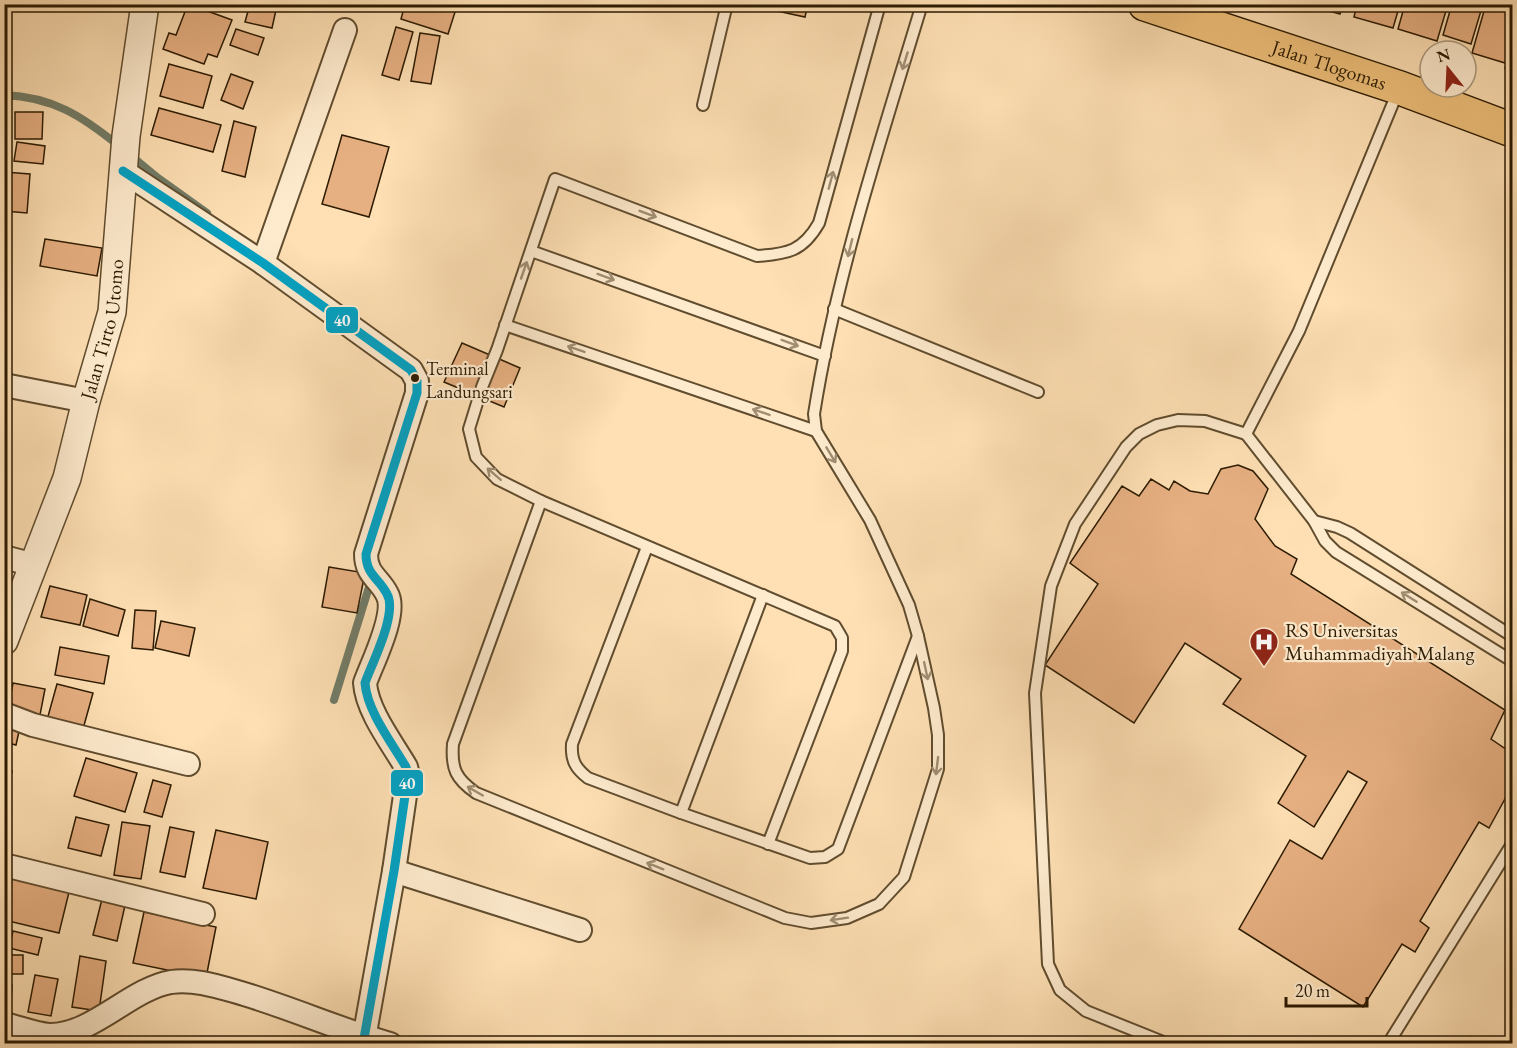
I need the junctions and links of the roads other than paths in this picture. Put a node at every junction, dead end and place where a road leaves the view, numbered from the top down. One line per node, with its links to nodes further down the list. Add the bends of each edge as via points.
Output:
1 (145, 4): 10 (street, Jalan Tirto Utomo)
2 (727, 4): 8 (lane)
3 (880, 4): 11 (lane, one-way to 3, via 555,179 757,256 790,252 802,246 819,223)
4 (922, 4): 13 (lane, one-way to 13, via 855,225)
5 (1144, 4): 7 (main road, Jalan Tlogomas)
6 (345, 30): 12 (street)
7 (1400, 88): 9 (main road, Jalan Tlogomas); 20 (lane, via 1299,331)
8 (703, 105)
9 (1512, 130)
10 (124, 155): 12 (street); 18 (street, Jalan Tirto Utomo, via 112,312)
11 (531, 250): 14 (lane, one-way to 11); 15 (lane, one-way to 15)
12 (267, 255): 37 (street, via 411,370 417,381 417,393 366,554 371,575 387,593 391,614 365,683 365,693 408,775)
13 (834, 309): 15 (lane); 17 (lane)
14 (505, 325): 19 (lane, one-way to 14); 21 (lane, one-way to 14, via 497,479 476,457 469,429)
15 (825, 356): 19 (lane, via 814,414)
16 (4, 385): 18 (street)
17 (1038, 392)
18 (86, 401): 25 (street, Jalan Tirto Utomo, via 67,478)
19 (816, 431): 27 (lane, one-way to 27, via 870,520 909,605)
20 (1246, 434): 22 (lane); 43 (lane, via 1204,421 1178,420 1139,434 1126,447 1075,524 1051,586 1035,693 1046,945 1053,979 1060,990 1086,1011)
21 (541, 501): 23 (lane); 27 (lane, one-way to 21, via 937,726 938,769 904,877 879,904 847,918 811,922 785,918 476,793 457,777 453,744)
22 (1314, 521): 28 (lane, via 1350,533); 30 (lane, one-way to 22, via 1336,552 1325,542)
23 (647, 547): 26 (lane); 33 (lane, via 571,755 578,771 588,778)
24 (4, 557): 25 (street)
25 (34, 565): 29 (street, Jalan Tirto Utomo)
26 (763, 596): 33 (lane); 34 (lane, via 835,626 842,638 842,651)
27 (918, 636): 34 (lane, via 838,849 825,857 810,858)
28 (1512, 636)
29 (4, 641)
30 (1512, 661)
31 (4, 714): 32 (street, via 33,725)
32 (188, 764)
33 (681, 813): 34 (lane)
34 (768, 844)
35 (1512, 844): 44 (lane)
36 (4, 865): 38 (street)
37 (394, 871): 39 (street); 41 (street)
38 (203, 914)
39 (579, 930)
40 (4, 1024): 41 (street, via 49,1035 68,1031 151,989 171,982 199,982 262,999)
41 (364, 1040): 42 (street)
42 (390, 1044)
43 (1168, 1044)
44 (1388, 1044)

